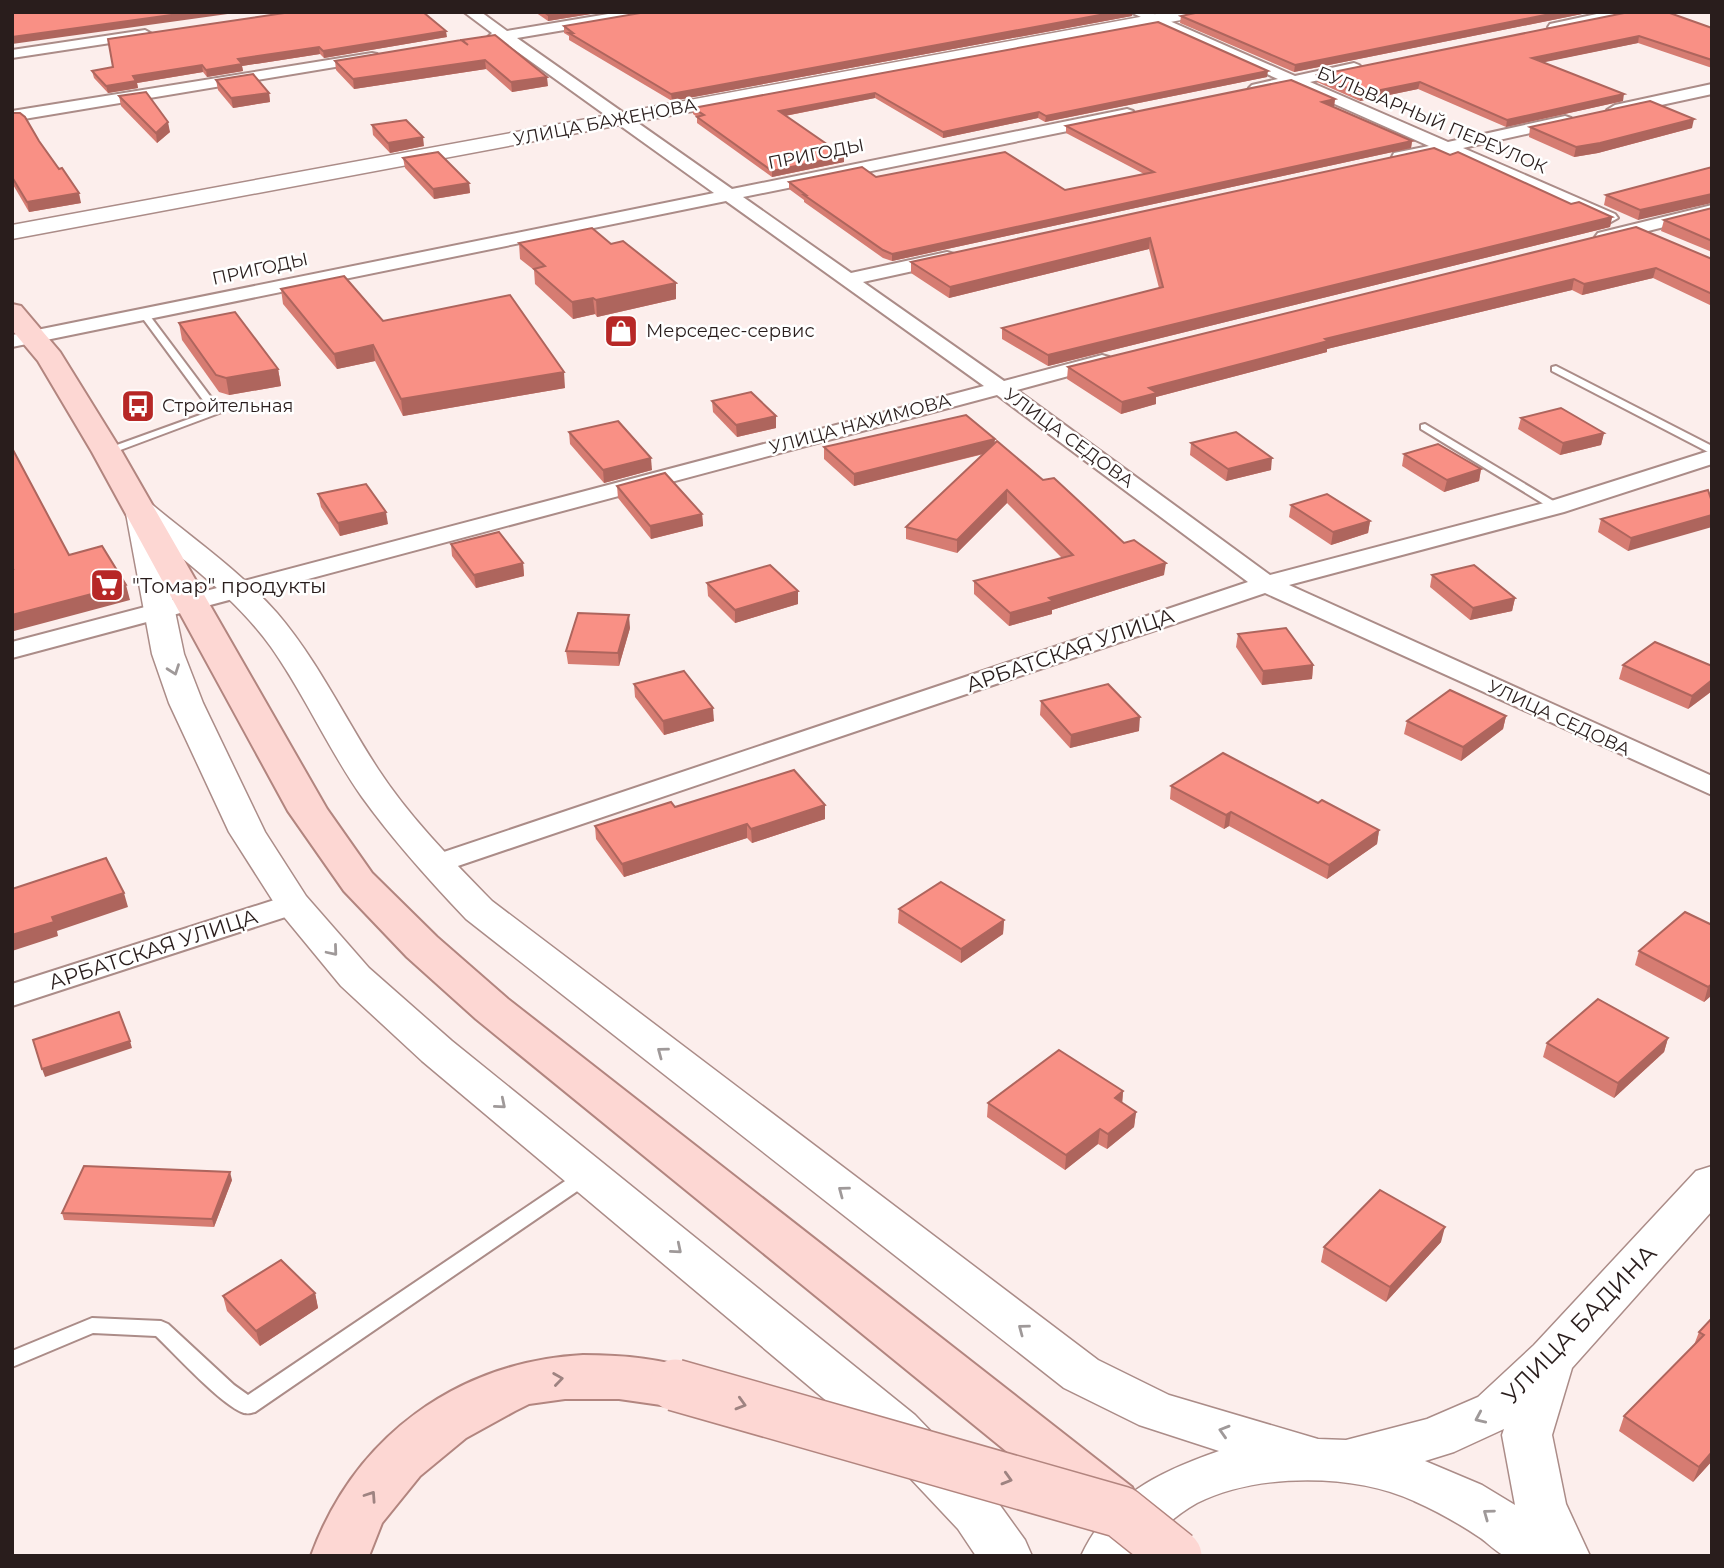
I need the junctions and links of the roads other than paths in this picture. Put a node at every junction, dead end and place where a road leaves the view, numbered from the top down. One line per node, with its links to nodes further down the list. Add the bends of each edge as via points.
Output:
1 (471, 12): 8 (street, УЛИЦА СЕДОВА)
2 (647, 12): 8 (street)
3 (1197, 12): 5 (street, УЛИЦА БАЖЕНОВА)
4 (1628, 12): 6 (street)
5 (1145, 16): 13 (street, БУЛЬВАРНЫЙ ПЕРЕУЛОК); 18 (street, УЛИЦА БАЖЕНОВА)
6 (1534, 32)
7 (155, 33): 10 (street)
8 (503, 35): 9 (street); 18 (street, УЛИЦА СЕДОВА)
9 (477, 40)
10 (12, 54)
11 (385, 55): 17 (street)
12 (1373, 64): 13 (street)
13 (1292, 81): 15 (street); 19 (street, БУЛЬВАРНЫЙ ПЕРЕУЛОК)
14 (1712, 89): 19 (street)
15 (1239, 91)
16 (1145, 110): 21 (street, ПРИГОДЫ)
17 (12, 116)
18 (622, 119): 21 (street, УЛИЦА СЕДОВА); 24 (street, УЛИЦА БАЖЕНОВА)
19 (1446, 147): 20 (street); 23 (street, БУЛЬВАРНЫЙ ПЕРЕУЛОК)
20 (1378, 162)
21 (728, 193): 28 (street, УЛИЦА СЕДОВА); 30 (street, ПРИГОДЫ)
22 (1712, 210): 23 (street)
23 (1635, 230): 25 (street, БУЛЬВАРНЫЙ ПЕРЕУЛОК); 26 (street)
24 (12, 232)
25 (1661, 240)
26 (1581, 243)
27 (971, 252): 28 (street)
28 (848, 279): 34 (street, УЛИЦА СЕДОВА)
29 (12, 312): 31 (main road)
30 (144, 314): 31 (street, ПРИГОДЫ); 37 (lane, via 217,412)
31 (22, 339): 37 (main road, via 50,358)
32 (1121, 356): 34 (street, УЛИЦА НАХИМОВА)
33 (1556, 369): 36 (lane)
34 (999, 387): 41 (street, УЛИЦА СЕДОВА); 42 (street, УЛИЦА НАХИМОВА)
35 (1425, 427): 39 (lane)
36 (1712, 451)
37 (107, 452): 40 (main road)
38 (1712, 457): 39 (street, АРБАТСКАЯ УЛИЦА)
39 (1556, 507): 41 (street, АРБАТСКАЯ УЛИЦА)
40 (139, 508): 42 (street); 43 (street)
41 (1266, 584): 45 (street, УЛИЦА СЕДОВА); 46 (street, АРБАТСКАЯ УЛИЦА)
42 (236, 591): 43 (street, УЛИЦА НАХИМОВА); 46 (street, via 294,657 374,790)
43 (175, 607): 44 (street, УЛИЦА НАХИМОВА); 47 (street, one-way to 47, via 168,654 186,703 247,832); 54 (main road, via 358,881 422,947)
44 (12, 650)
45 (1712, 787)
46 (436, 864): 53 (street, one-way to 46, via 1156,1411 1081,1374 559,974 479,910)
47 (293, 904): 48 (street, АРБАТСКАЯ УЛИЦА); 49 (street, one-way to 49, via 355,977)
48 (12, 995)
49 (587, 1175): 51 (lane, via 248,1406 161,1329 92,1325); 56 (street, one-way to 56, via 897,1430 976,1513)
50 (1712, 1182): 52 (street, УЛИЦА БАДИНА)
51 (12, 1359)
52 (1551, 1359): 53 (street, УЛИЦА БАДИНА, one-way to 53, via 1495,1411 1436,1437); 59 (street, via 1527,1435 1540,1504)
53 (1329, 1459): 54 (street, via 1242,1464 1179,1488); 58 (street, one-way to 53, via 1475,1505 1412,1476)
54 (1114, 1534): 55 (main road, one-way to 54, bridge, via 345,1535 385,1475 429,1434 469,1407 523,1384 575,1376 618,1376 675,1385); 57 (main road, bridge)
55 (340, 1556)
56 (1006, 1556)
57 (1176, 1556)
58 (1542, 1556)
59 (1564, 1556)

